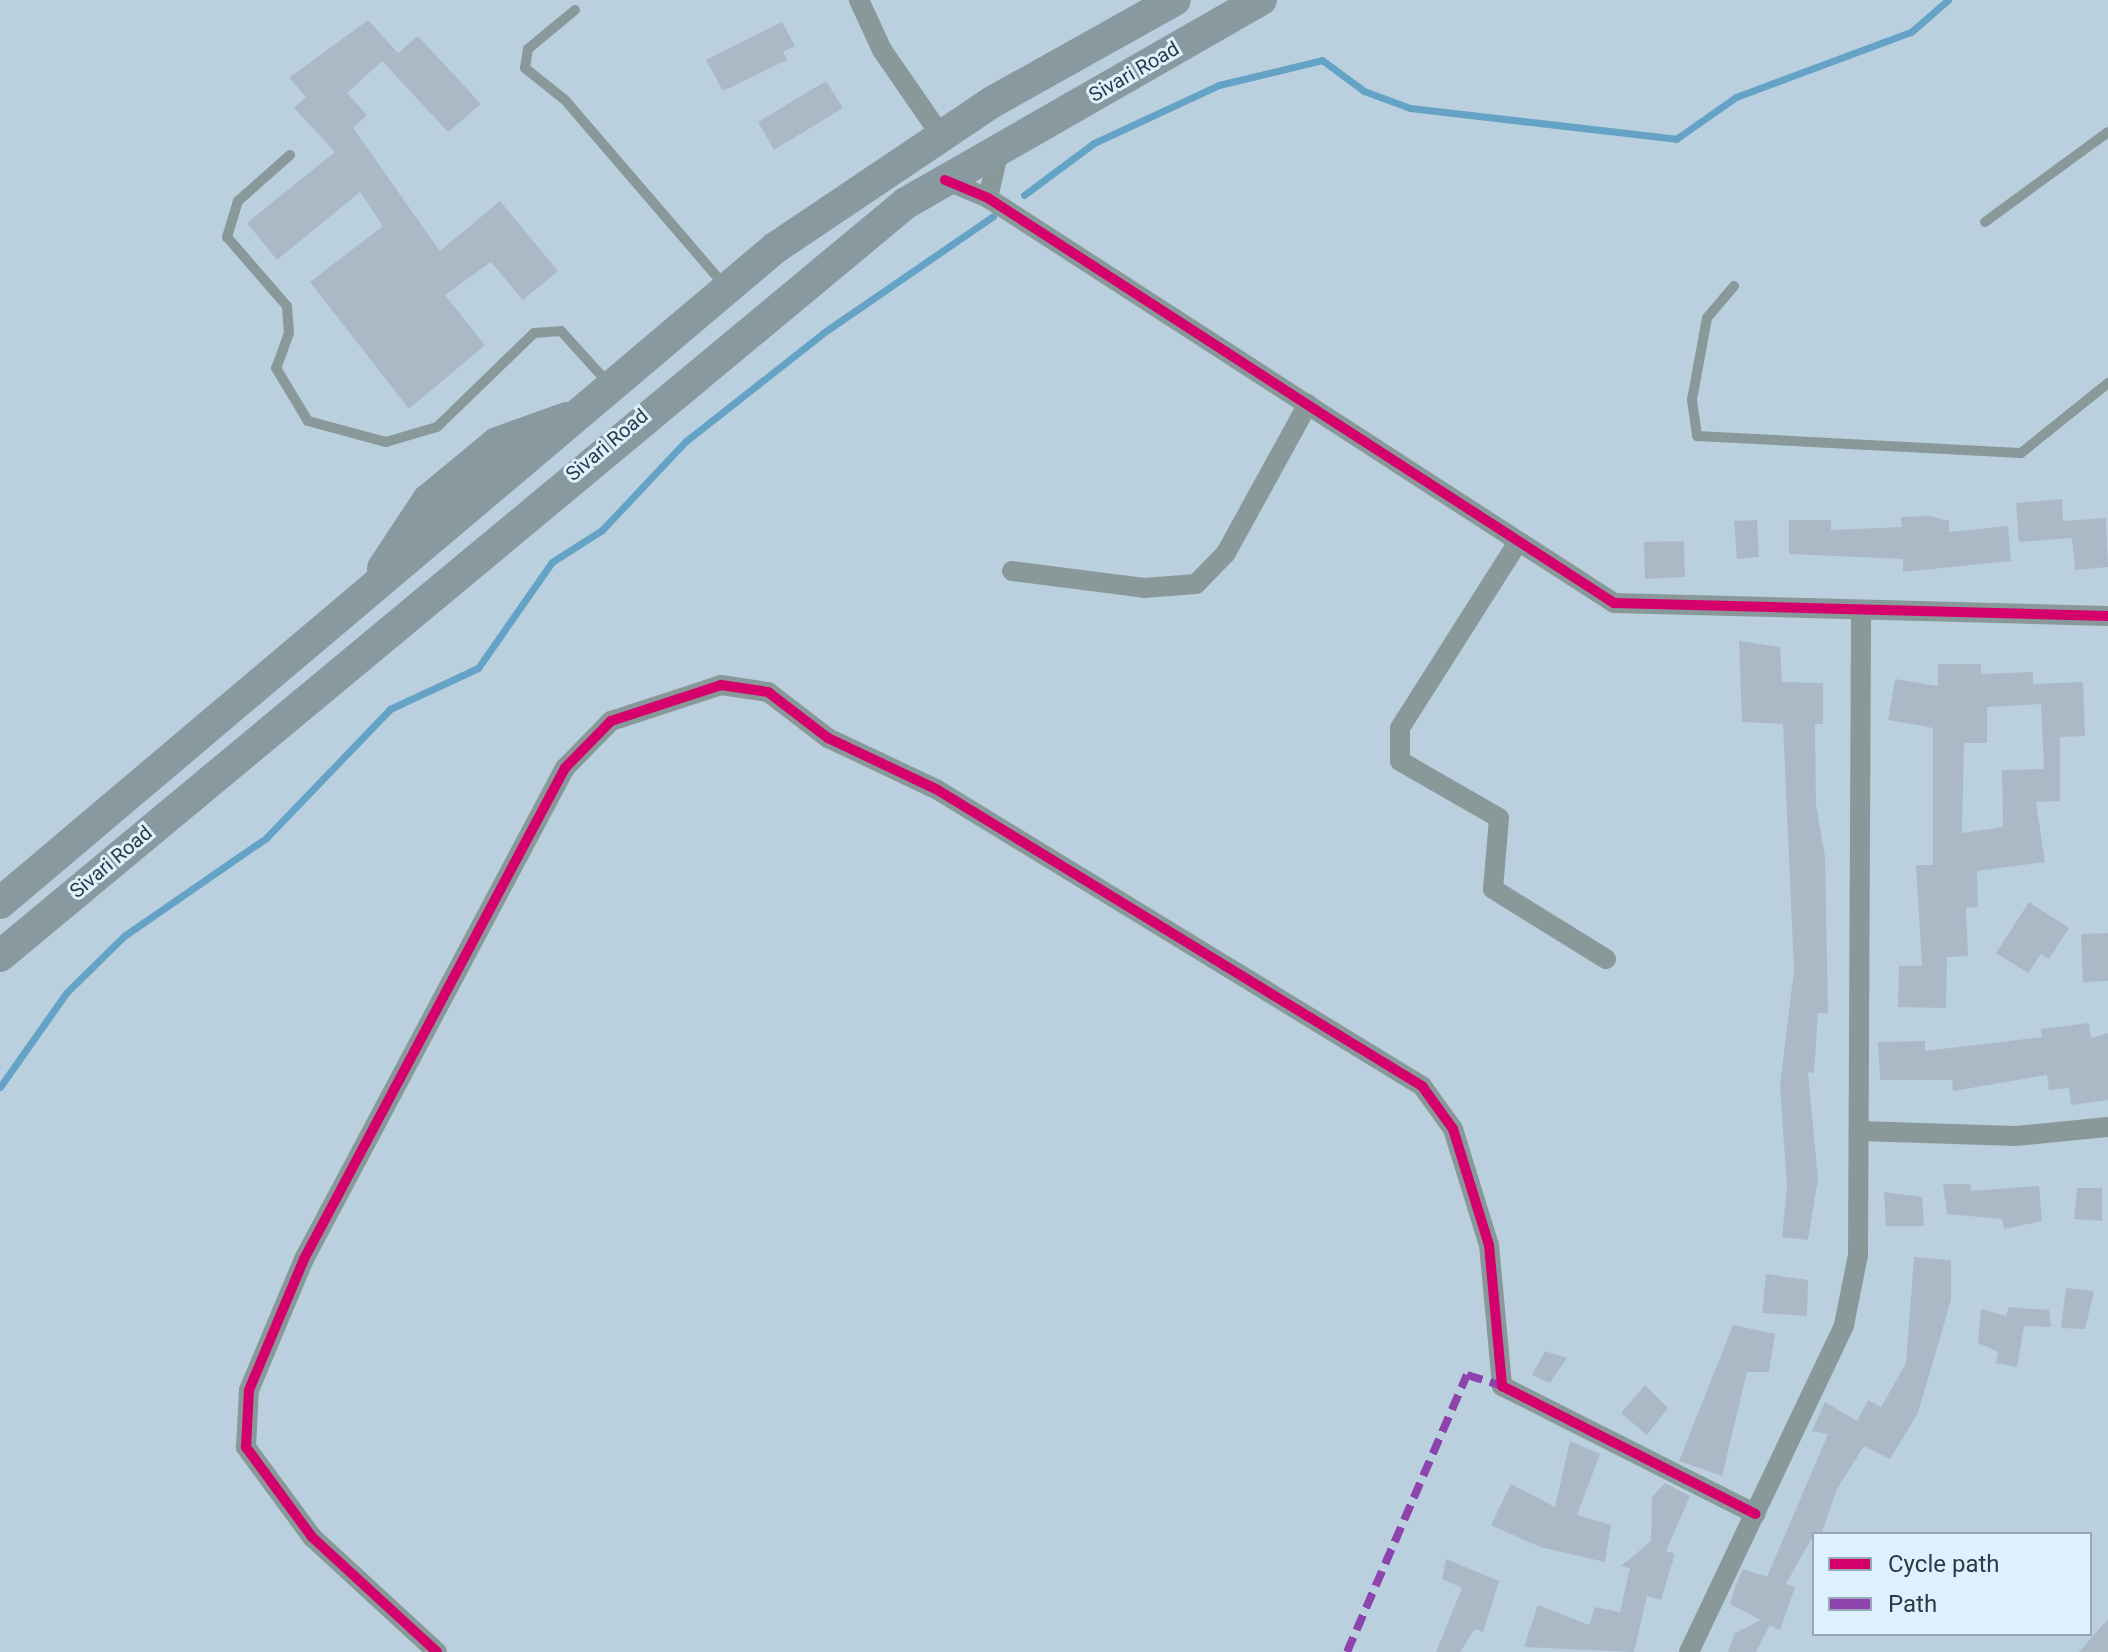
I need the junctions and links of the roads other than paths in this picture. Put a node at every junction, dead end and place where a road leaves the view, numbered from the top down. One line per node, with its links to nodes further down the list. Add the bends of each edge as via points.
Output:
1 (859, 0): 6 (street, via 882,50)
2 (1175, 0): 6 (main road, Sivari Road)
3 (1261, 0): 7 (main road, Sivari Road)
4 (575, 10): 13 (lane, via 528,49 525,68 565,100)
5 (2108, 132): 11 (lane)
6 (942, 137): 13 (main road, Sivari Road, via 775,248)
7 (999, 150): 9 (main road, Sivari Road); 10 (street)
8 (290, 155): 15 (lane, via 238,201 227,237 287,306 289,333 276,368 308,421 386,442 437,427 534,333 561,331)
9 (945, 180): 10 (street); 22 (main road, Sivari Road, via 799,287)
10 (988, 198): 16 (street)
11 (1985, 222)
12 (1734, 286): 14 (lane, via 1707,318 1692,400 1697,436 2021,453)
13 (727, 290): 15 (main road, Sivari Road)
14 (2108, 383)
15 (613, 388): 21 (main road, Sivari Road)
16 (1308, 404): 17 (street); 18 (street, via 1226,553 1196,584 1144,588)
17 (1518, 542): 19 (street, via 1614,603); 23 (street, via 1400,728 1400,761 1499,818 1493,889)
18 (1012, 571)
19 (1861, 612): 20 (street); 25 (street)
20 (2108, 616)
21 (0, 903)
22 (0, 956)
23 (1606, 959)
24 (2108, 1127): 25 (street, via 2016,1136)
25 (1859, 1131): 26 (street, via 1858,1255 1844,1325)
26 (1755, 1514): 27 (street, via 1502,1386 1489,1245 1453,1129 1422,1086 936,789 828,738 768,692 721,685 611,721 565,768 304,1259 249,1390 246,1447 312,1537); 28 (street)
27 (437, 1652)
28 (1689, 1652)

